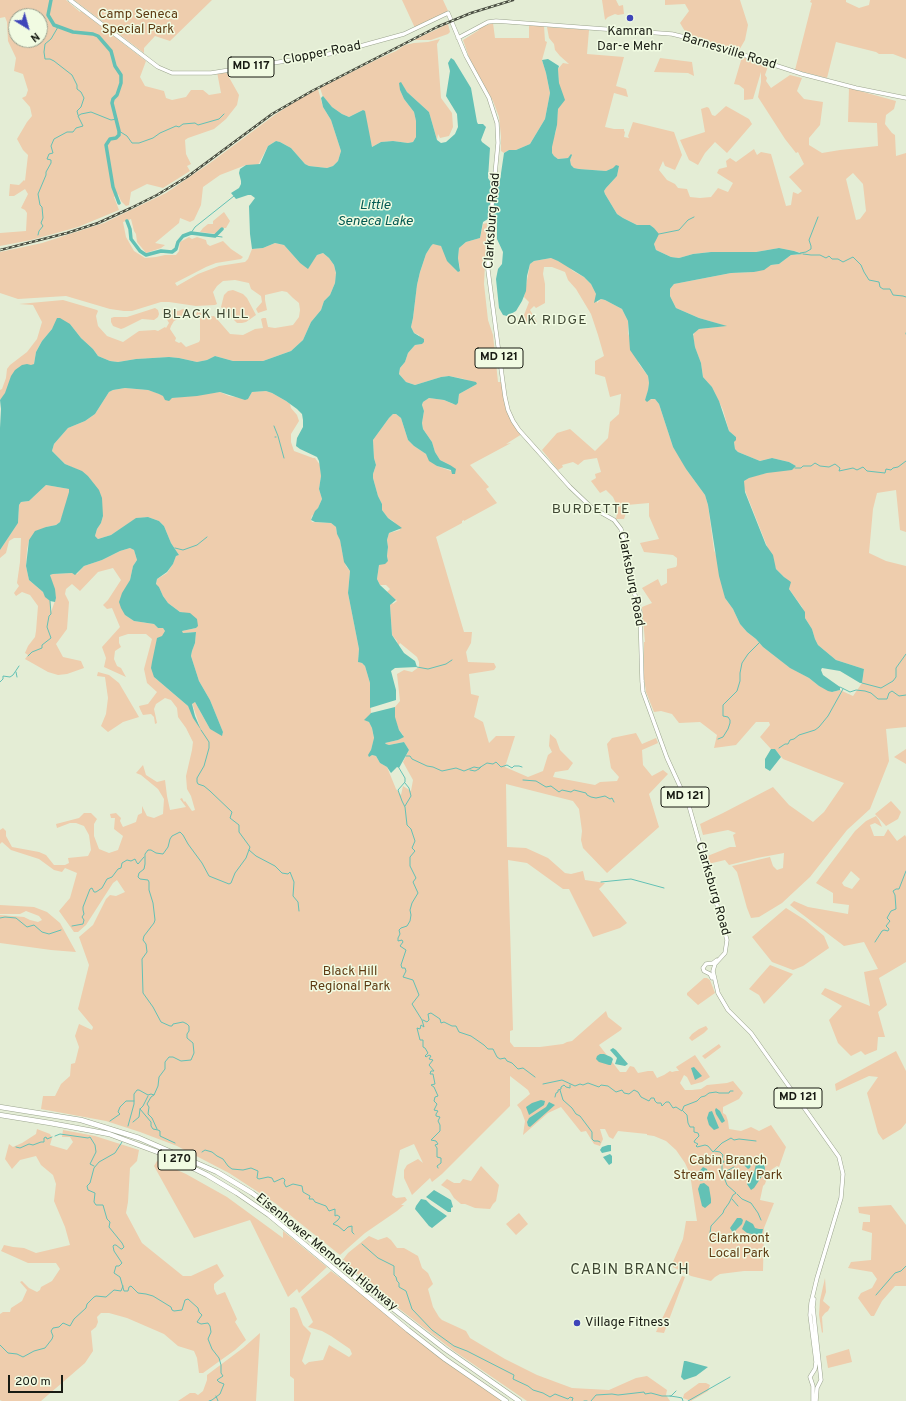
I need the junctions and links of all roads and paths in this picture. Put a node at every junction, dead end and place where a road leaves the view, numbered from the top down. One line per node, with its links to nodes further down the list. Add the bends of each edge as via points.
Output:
1 (70, 0): 2 (main road, Clopper Road / MD 117, via 158,67 172,73 211,72 335,53 404,34)
2 (448, 13): 3 (main road, Clarksburg Road / MD 117)
3 (454, 30): 4 (main road); 5 (main road, Clarksburg Road / MD 117)
4 (466, 34): 5 (main road, Barnesville Road); 6 (main road, Barnesville Road, via 488,22 496,21 672,34 802,74)
5 (458, 38): 7 (main road, Clarksburg Road / MD 121, via 489,98 498,131 488,256 507,405 517,428 570,487 591,507 614,520 621,529 628,571 640,612 643,692 666,758 688,806 727,940)
6 (906, 98)
7 (726, 950): 8 (main road, Clarksburg Road); 9 (main road, Clarksburg Road)
8 (710, 963): 9 (main road); 10 (main road, via 704,966 704,971)
9 (713, 969): 10 (main road); 11 (main road)
10 (708, 973): 11 (main road)
11 (716, 985): 14 (main road, MD 121, via 725,1006 758,1041 839,1158 843,1185 838,1215)
12 (0, 1106): 20 (highway, Eisenhower Memorial Highway / I 270, via 81,1120 139,1138 202,1164 235,1182 292,1222 382,1300 445,1349)
13 (0, 1115): 19 (highway, Eisenhower Memorial Highway / I 270, via 108,1134 182,1162 222,1184 286,1228 408,1330)
14 (821, 1268): 15 (main road, MD 121, via 810,1315 816,1362); 16 (main road, MD 121, via 813,1307)
15 (813, 1373): 16 (main road); 18 (main road, MD 121, via 810,1377)
16 (820, 1374): 17 (main road, MD 121)
17 (821, 1380): 18 (main road, via 818,1383); 22 (main road, MD 121, via 817,1388)
18 (812, 1381): 21 (main road, MD 121)
19 (506, 1401)
20 (519, 1401)
21 (812, 1401)
22 (816, 1401)

